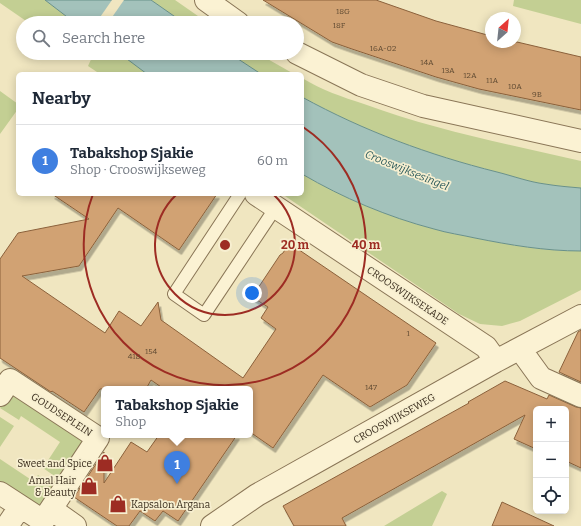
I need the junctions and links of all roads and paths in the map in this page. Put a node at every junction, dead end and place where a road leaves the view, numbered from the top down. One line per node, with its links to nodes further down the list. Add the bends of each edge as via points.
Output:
1 (206, 0): 2 (street)
2 (228, 16)
3 (304, 56): 4 (street, via 361,85 423,106)
4 (581, 141)
5 (239, 196): 7 (lane, via 174,294 204,315)
6 (259, 196): 7 (street, CROOSWIJKSEKADE)
7 (276, 207): 10 (street, CROOSWIJKSEKADE, via 486,347)
8 (581, 316): 9 (street, CROOSWIJKSEWEG)
9 (520, 349): 10 (street, CROOSWIJKSEWEG); 12 (street, via 541,378)
10 (496, 361): 18 (street, CROOSWIJKSEWEG, via 257,495)
11 (0, 395): 15 (street, GOUDSEPLEIN, via 10,380 98,438)
12 (581, 396)
13 (0, 493): 14 (street, GOUDSEPLEIN)
14 (20, 507): 15 (street, GOUDSEPLEIN, via 43,521); 16 (street)
15 (51, 509): 17 (street)
16 (7, 526)
17 (75, 526)
18 (212, 526)

